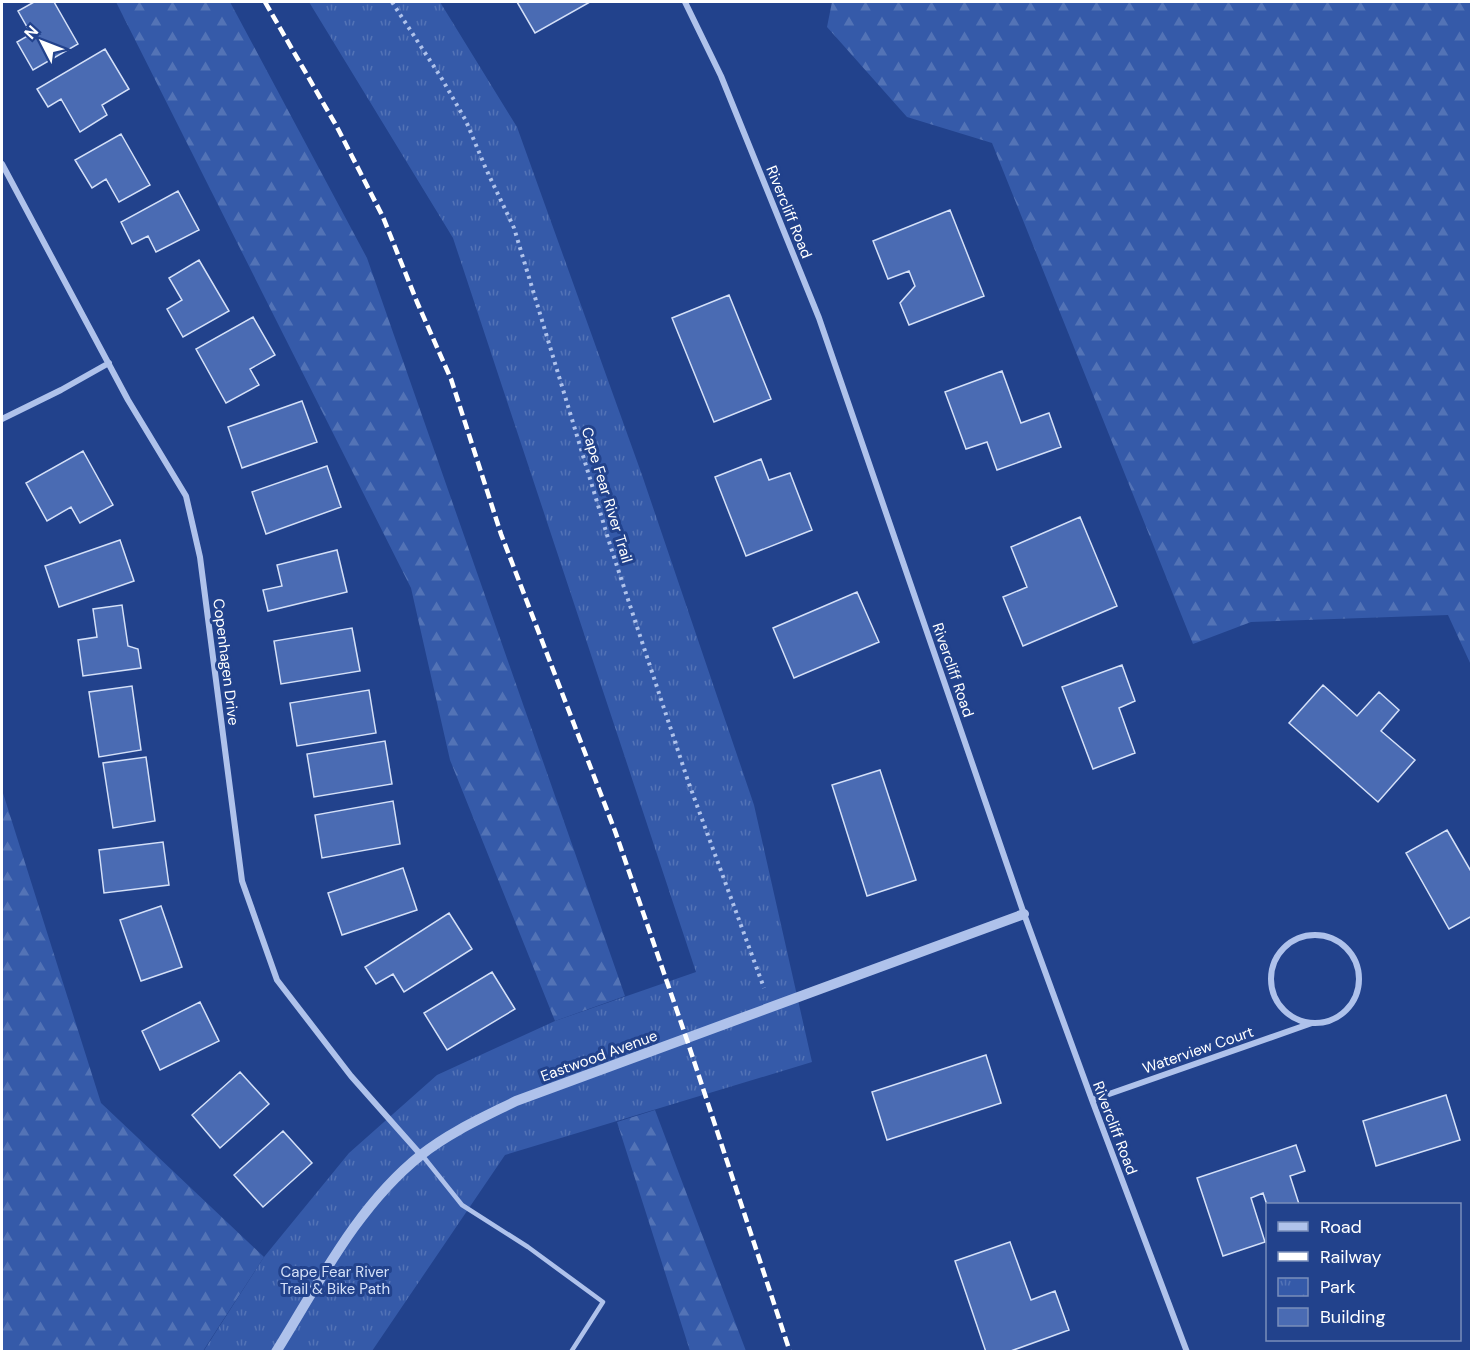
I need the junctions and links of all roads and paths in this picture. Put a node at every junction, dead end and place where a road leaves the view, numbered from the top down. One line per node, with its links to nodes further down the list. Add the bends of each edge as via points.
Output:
1 (392, 2): 7 (path, Cape Fear River Trail, via 466,121 514,228 611,548 688,781)
2 (685, 2): 6 (street, Rivercliff Road, via 721,76 819,318)
3 (2, 164): 4 (street, Copenhagen Drive)
4 (109, 363): 5 (street); 10 (street, Copenhagen Drive, via 186,496 200,557 242,882 277,980 351,1076)
5 (2, 419)
6 (1024, 914): 7 (street, Eastwood Avenue); 9 (street, Rivercliff Road)
7 (771, 1009): 10 (street, Eastwood Avenue, via 516,1101 460,1129)
8 (1312, 1023): 8 (street, Waterview Court, via 1326,1022 1350,1007 1359,981 1358,967 1343,945 1330,937 1315,935 1287,945 1272,971 1277,1001 1286,1012); 9 (street, Waterview Court)
9 (1092, 1100): 13 (street, Rivercliff Road)
10 (421, 1155): 11 (street, Eastwood Avenue, via 379,1195 353,1227); 12 (lane, via 462,1205 603,1302)
11 (276, 1352)
12 (571, 1352)
13 (1187, 1352)

